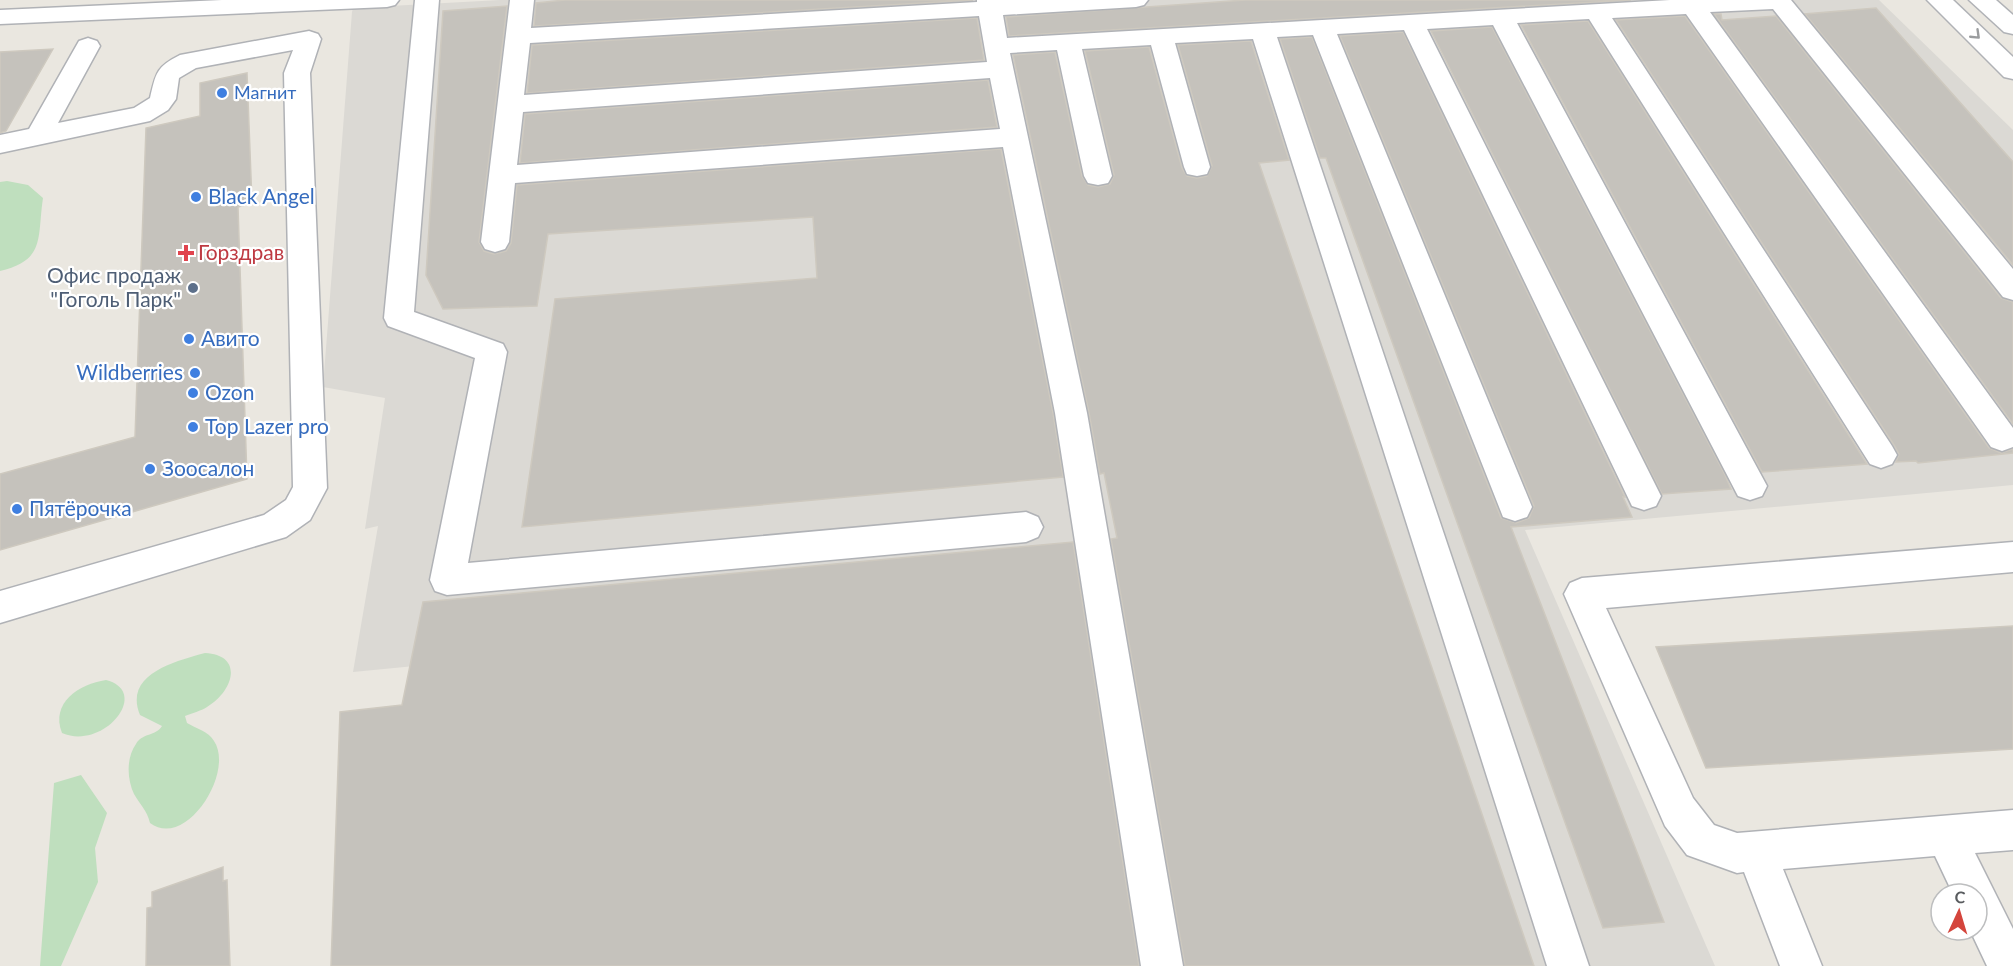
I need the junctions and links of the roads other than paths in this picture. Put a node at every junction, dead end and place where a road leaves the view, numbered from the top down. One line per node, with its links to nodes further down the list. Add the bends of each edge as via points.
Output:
1 (387, 0): 7 (street)
2 (427, 0): 38 (street, via 399,318 492,352 447,580)
3 (522, 0): 17 (street)
4 (1136, 0): 8 (street)
5 (1939, 0): 23 (street, one-way to 23)
6 (1981, 0): 15 (street)
7 (322, 3): 11 (street); 19 (street)
8 (990, 4): 17 (street); 22 (street)
9 (1694, 6): 10 (street); 32 (street, via 1779,1); 33 (street)
10 (1596, 11): 12 (street); 34 (street)
11 (0, 17)
12 (1501, 17): 13 (street); 35 (street)
13 (1412, 22): 14 (street); 36 (street)
14 (1322, 27): 16 (street); 37 (street)
15 (2013, 27)
16 (1263, 31): 18 (street); 47 (street)
17 (518, 36): 24 (street)
18 (1161, 37): 20 (street); 28 (street)
19 (309, 39): 25 (street, via 189,61 172,69 166,78 164,100 157,108 141,115); 40 (street, via 297,73 310,488 298,510 274,527)
20 (1068, 42): 22 (street); 30 (street)
21 (88, 46): 25 (street)
22 (999, 58): 24 (street); 26 (street)
23 (2013, 71)
24 (510, 104): 29 (street)
25 (38, 136): 27 (street)
26 (1015, 137): 29 (street); 46 (street, via 1071,412)
27 (0, 144)
28 (1197, 167)
29 (502, 176): 31 (street)
30 (1098, 176)
31 (495, 242)
32 (2013, 289)
33 (2002, 438)
34 (1881, 455)
35 (1750, 486)
36 (1644, 496)
37 (1515, 507)
38 (1026, 527)
39 (2013, 557): 43 (street, via 1582,594 1679,812 1701,841 1737,854)
40 (0, 607)
41 (2013, 830): 42 (street)
42 (1946, 836): 43 (street); 44 (street)
43 (1756, 851): 48 (street)
44 (1968, 882)
45 (1989, 925): 49 (street)
46 (1162, 966)
47 (1568, 966)
48 (1801, 966)
49 (2009, 966)

